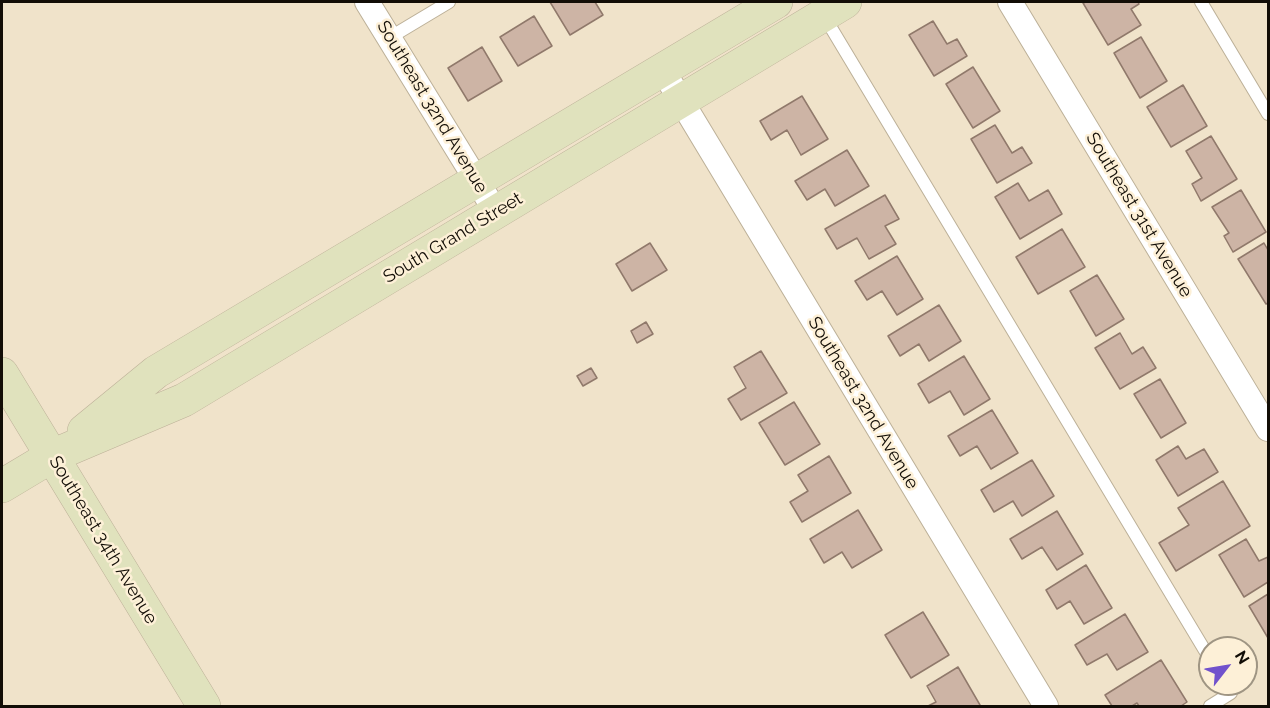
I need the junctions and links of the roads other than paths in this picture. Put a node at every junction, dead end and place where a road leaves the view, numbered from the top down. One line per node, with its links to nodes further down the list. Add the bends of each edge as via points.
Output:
1 (367, 2): 7 (street, Southeast 32nd Avenue)
2 (449, 2): 7 (lane)
3 (776, 2): 8 (main road, South Grand Street)
4 (1010, 2): 14 (street, Southeast 31st Avenue)
5 (1201, 2): 10 (lane)
6 (834, 8): 9 (main road, South Grand Street); 17 (lane)
7 (389, 38): 11 (street, Southeast 32nd Avenue)
8 (662, 69): 9 (street, Southeast 32nd Avenue); 11 (main road, South Grand Street)
9 (680, 99): 12 (main road, South Grand Street); 20 (street, Southeast 32nd Avenue)
10 (1269, 114)
11 (476, 180): 12 (street, Southeast 32nd Avenue); 15 (main road, South Grand Street, via 156,372)
12 (496, 212): 15 (main road, South Grand Street, via 184,400)
13 (2, 374): 15 (main road, Southeast 34th Avenue)
14 (1269, 429)
15 (52, 456): 16 (main road, South Grand Street); 19 (main road, Southeast 34th Avenue)
16 (2, 486)
17 (1198, 638)
18 (1226, 696): 21 (lane)
19 (204, 706)
20 (1046, 706)
21 (1210, 706)

